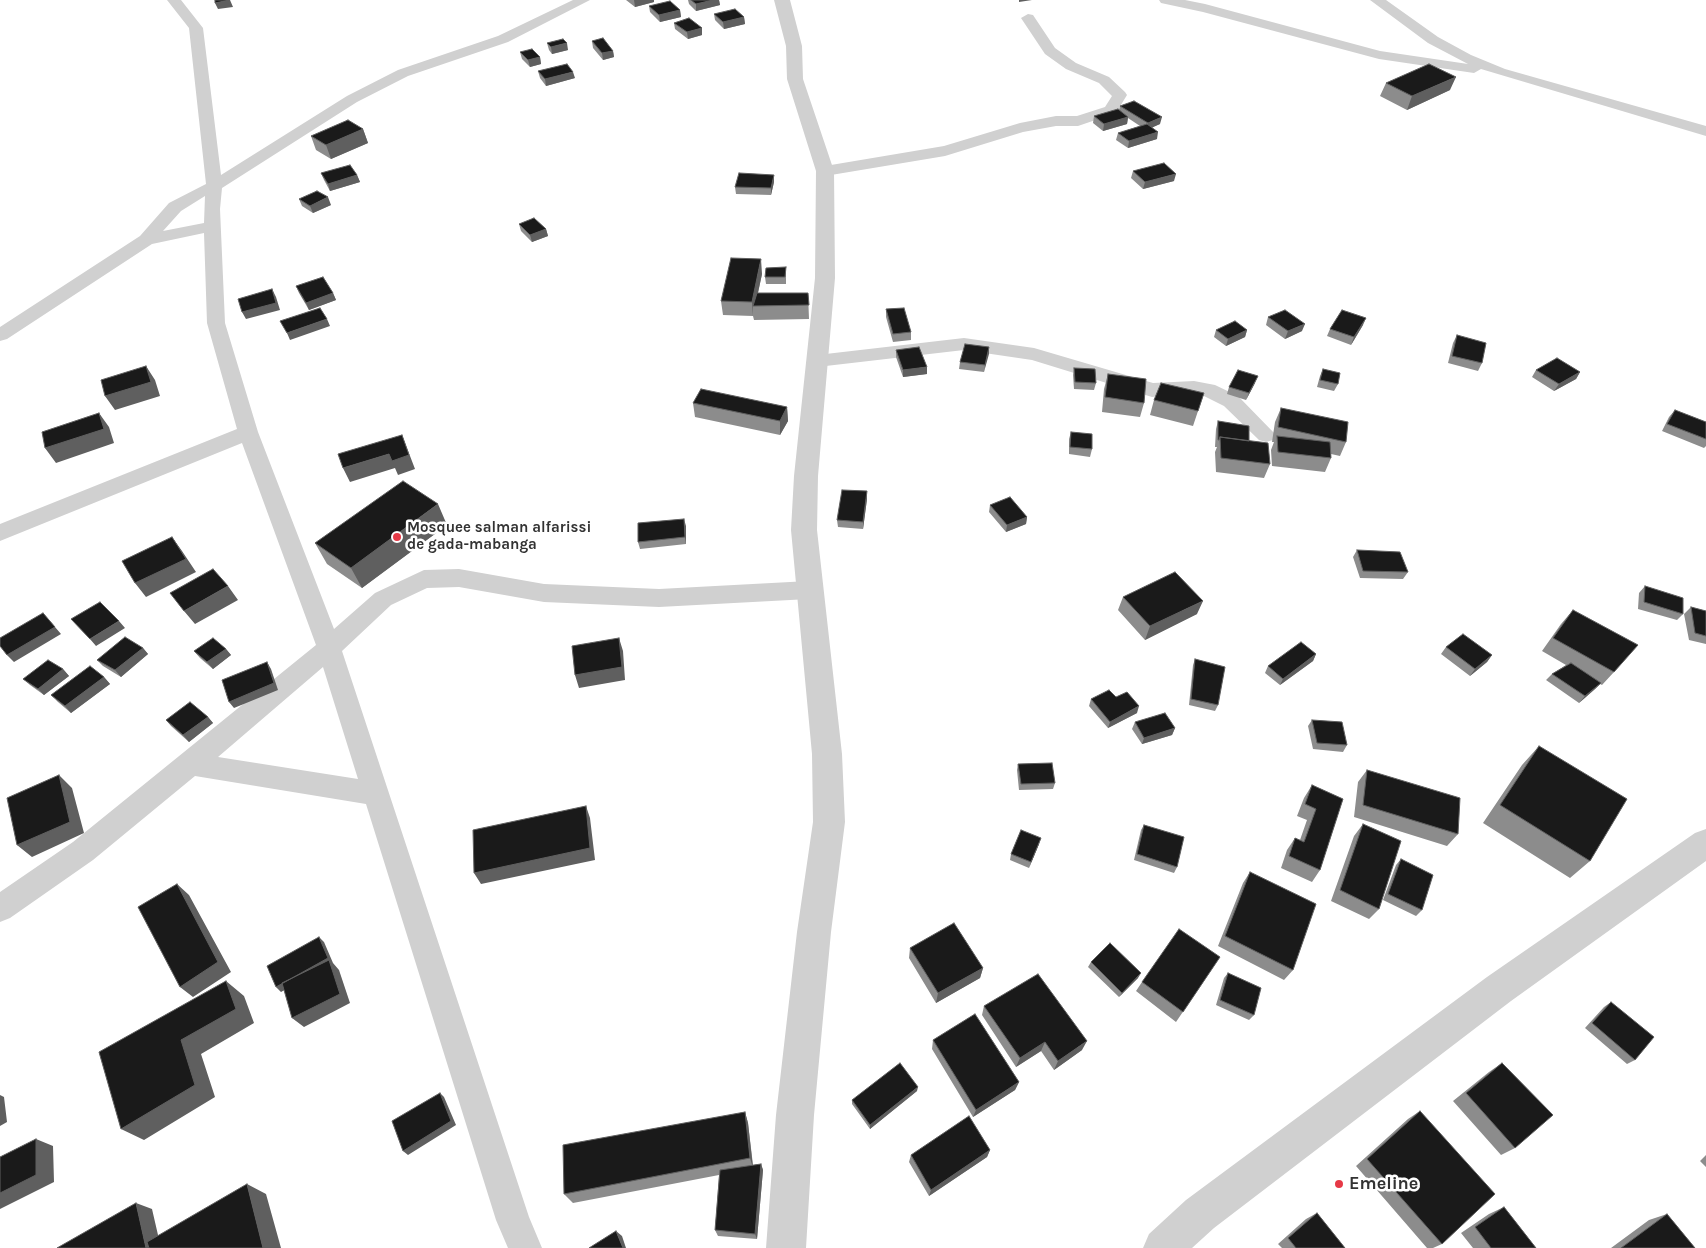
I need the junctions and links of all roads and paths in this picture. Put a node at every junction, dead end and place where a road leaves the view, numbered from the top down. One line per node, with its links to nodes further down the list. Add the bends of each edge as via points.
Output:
1 (174, 0): 10 (street, via 196,28)
2 (583, 0): 10 (street, via 503,39 403,73 352,99)
3 (782, 0): 9 (street, via 794,46 795,79)
4 (1166, 0): 7 (street, via 1379,55)
5 (1377, 0): 7 (street, via 1433,40)
6 (1028, 18): 9 (street, via 1050,51 1071,66 1104,80 1120,95 1111,110 1078,121 1056,121 1020,128 945,151)
7 (1500, 72): 8 (street)
8 (1706, 131)
9 (825, 171): 14 (street, via 825,278)
10 (214, 186): 11 (street); 12 (street, via 175,207)
11 (213, 226): 12 (street); 15 (street, via 216,323)
12 (146, 240): 13 (street)
13 (0, 335)
14 (817, 361): 16 (street, via 964,344 1034,354 1152,390 1194,387 1208,390 1231,401); 18 (street, via 804,521)
15 (248, 432): 17 (street); 19 (street)
16 (1266, 435)
17 (0, 532)
18 (810, 590): 19 (street, via 658,598 544,593 459,578 424,579 383,599); 25 (street, via 827,754 829,822 796,1106)
19 (329, 648): 20 (street); 21 (street)
20 (192, 764): 21 (street); 23 (street, via 83,850)
21 (376, 794): 24 (street, via 513,1220)
22 (1706, 843): 26 (street, via 1499,989 1200,1214)
23 (0, 908)
24 (525, 1248)
25 (786, 1248)
26 (1163, 1248)

